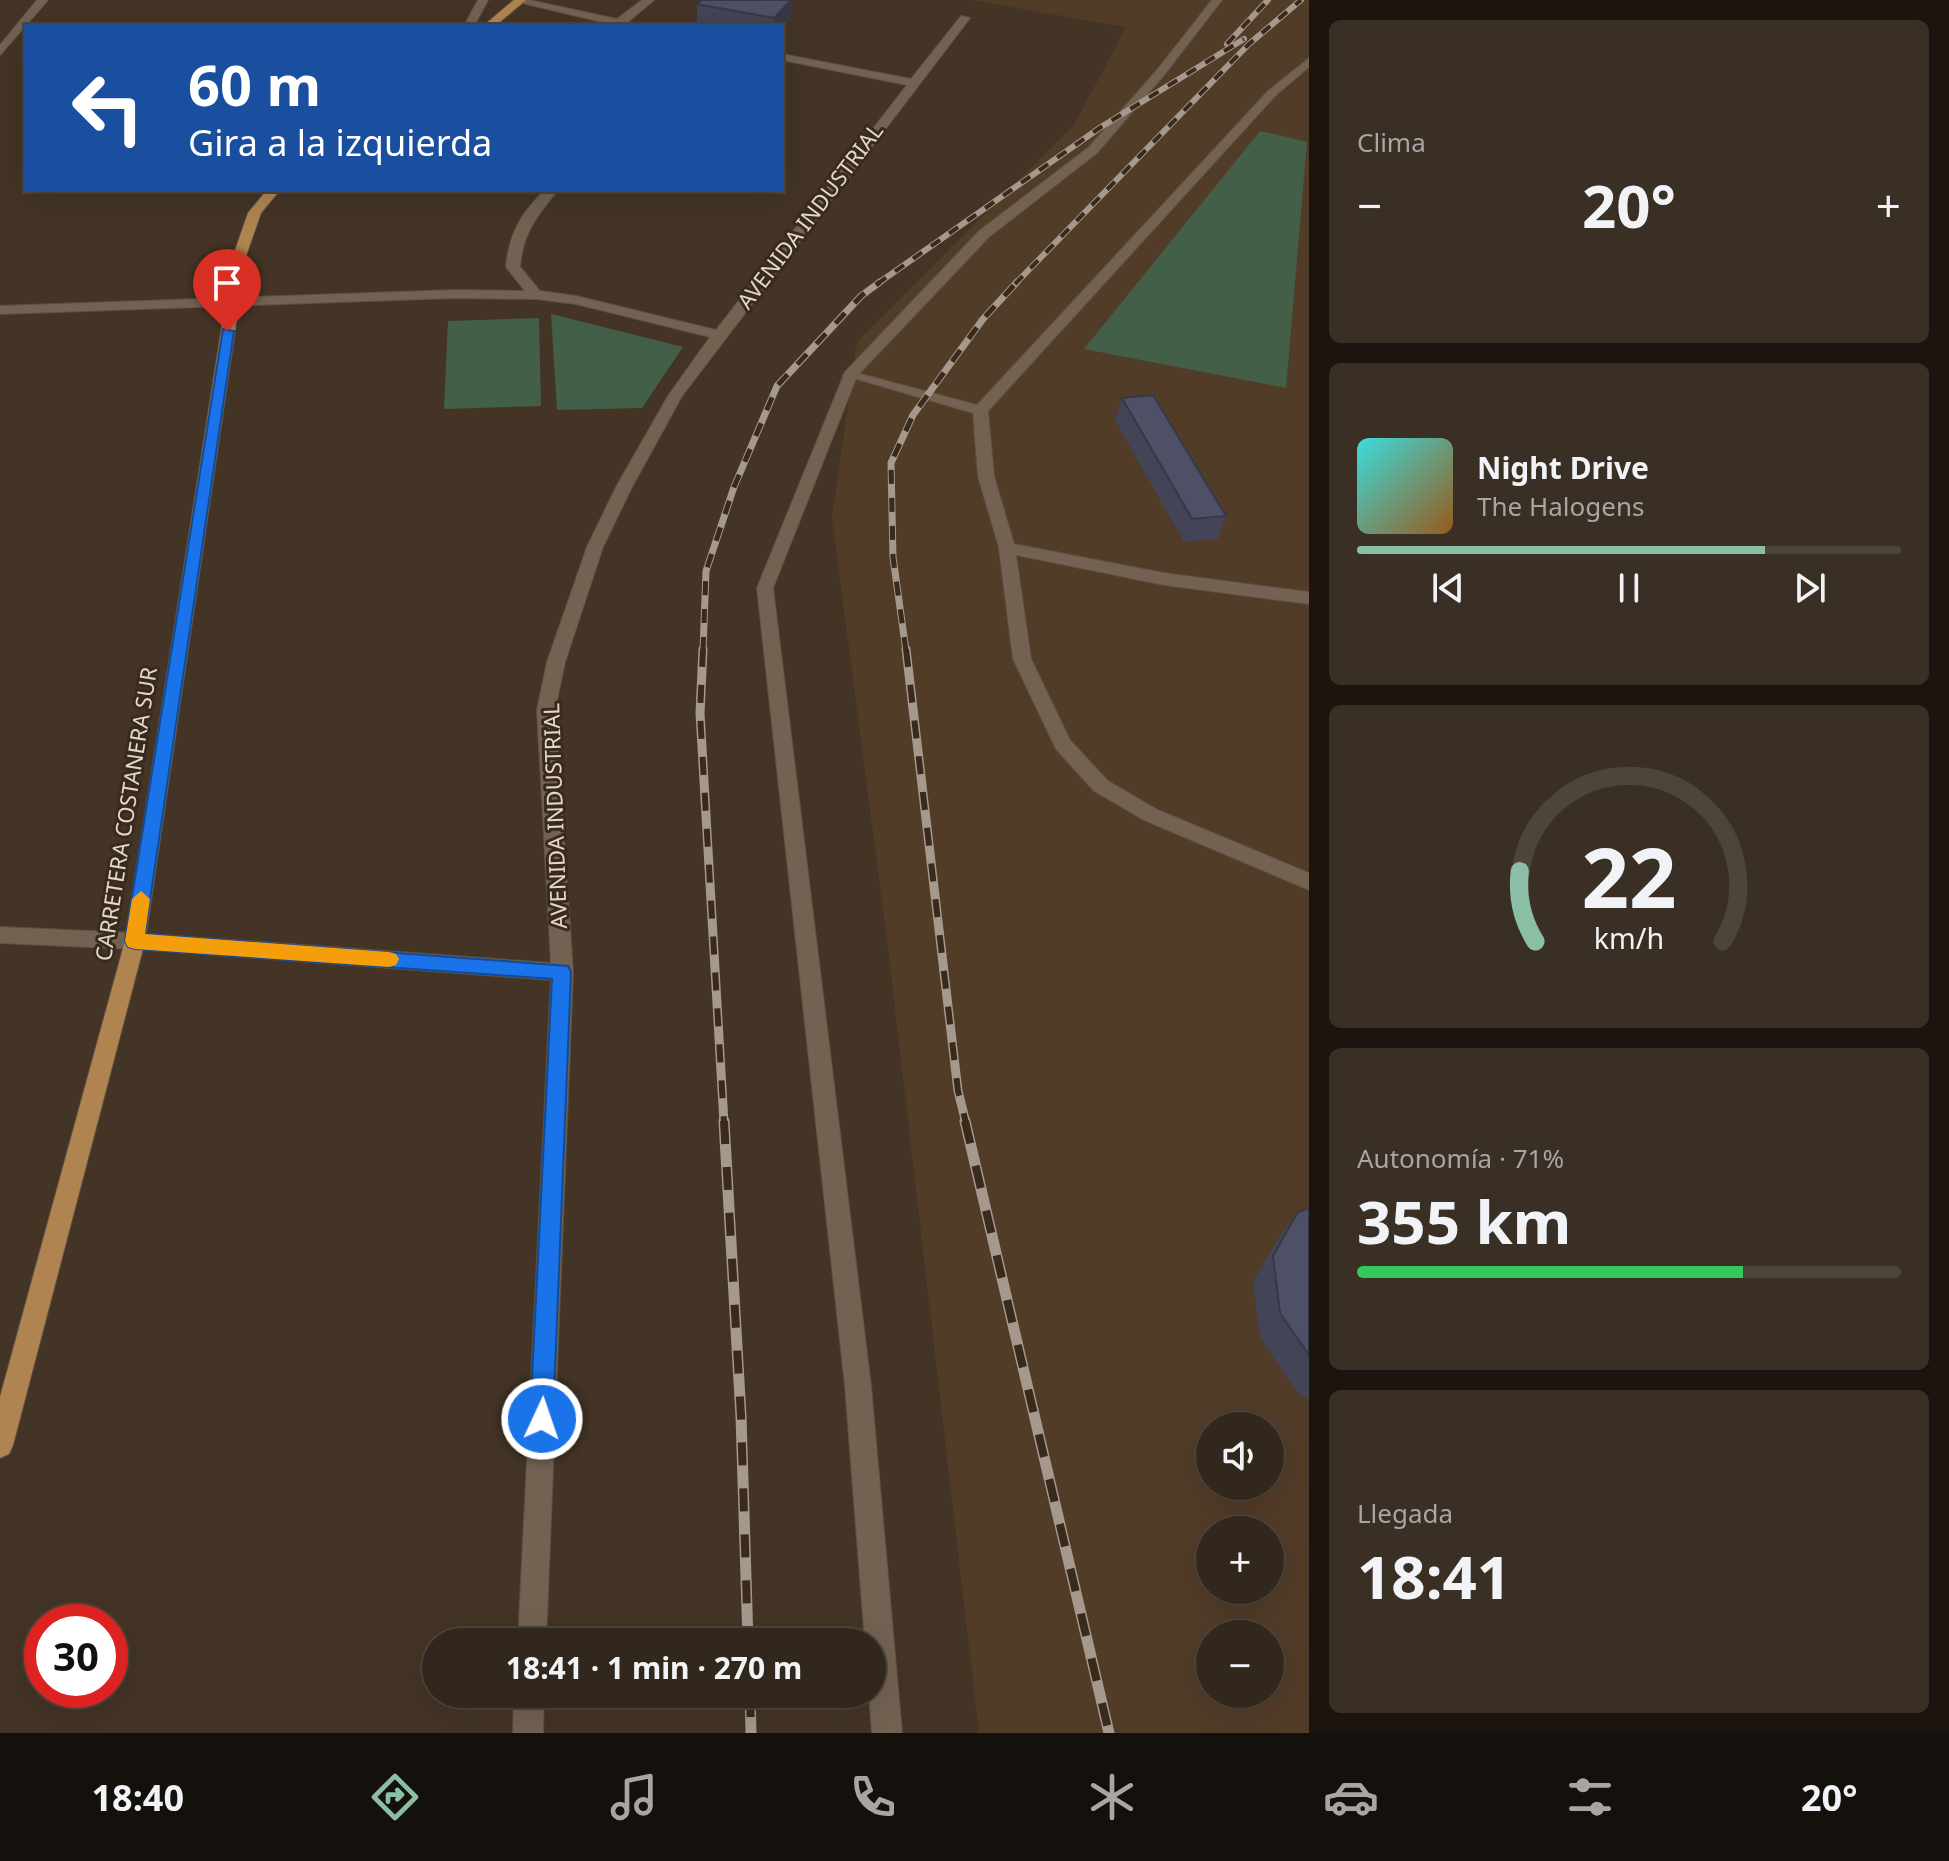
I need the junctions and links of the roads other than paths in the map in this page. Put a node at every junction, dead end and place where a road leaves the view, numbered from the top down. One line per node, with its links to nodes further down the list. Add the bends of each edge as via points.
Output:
1 (43, 0): 11 (street)
2 (483, 0): 8 (street)
3 (520, 0): 7 (street); 9 (main road)
4 (649, 0): 7 (street)
5 (1217, 0): 21 (street, via 1093,150 984,234)
6 (965, 18): 14 (street, AVENIDA INDUSTRIAL)
7 (619, 23): 10 (street)
8 (470, 24)
9 (490, 24)
10 (624, 24)
11 (0, 52)
12 (784, 57): 14 (street)
13 (1309, 61): 22 (street, via 1272,93)
14 (912, 83): 20 (street, AVENIDA INDUSTRIAL)
15 (271, 192): 18 (main road, CARRETERA COSTANERA SUR, via 261,200 246,229)
16 (550, 192): 17 (street, via 523,221 515,240 513,267)
17 (536, 295): 18 (street); 20 (street)
18 (232, 301): 19 (street); 27 (main road, CARRETERA COSTANERA SUR)
19 (0, 310)
20 (719, 335): 28 (street, AVENIDA INDUSTRIAL, via 675,396 624,487 595,547 556,662 546,710)
21 (850, 375): 22 (street); 33 (street, via 765,588 858,1386)
22 (980, 410): 23 (street, via 986,476)
23 (1007, 548): 24 (street, via 1164,579); 25 (street, via 1022,659 1063,744 1101,786 1151,815)
24 (1309, 598)
25 (1309, 882)
26 (0, 935): 27 (street)
27 (135, 941): 28 (street); 29 (main road, CARRETERA COSTANERA SUR)
28 (562, 972): 30 (street, AVENIDA INDUSTRIAL)
29 (0, 1445)
30 (533, 1628)
31 (529, 1708): 32 (street)
32 (528, 1733)
33 (887, 1733)

